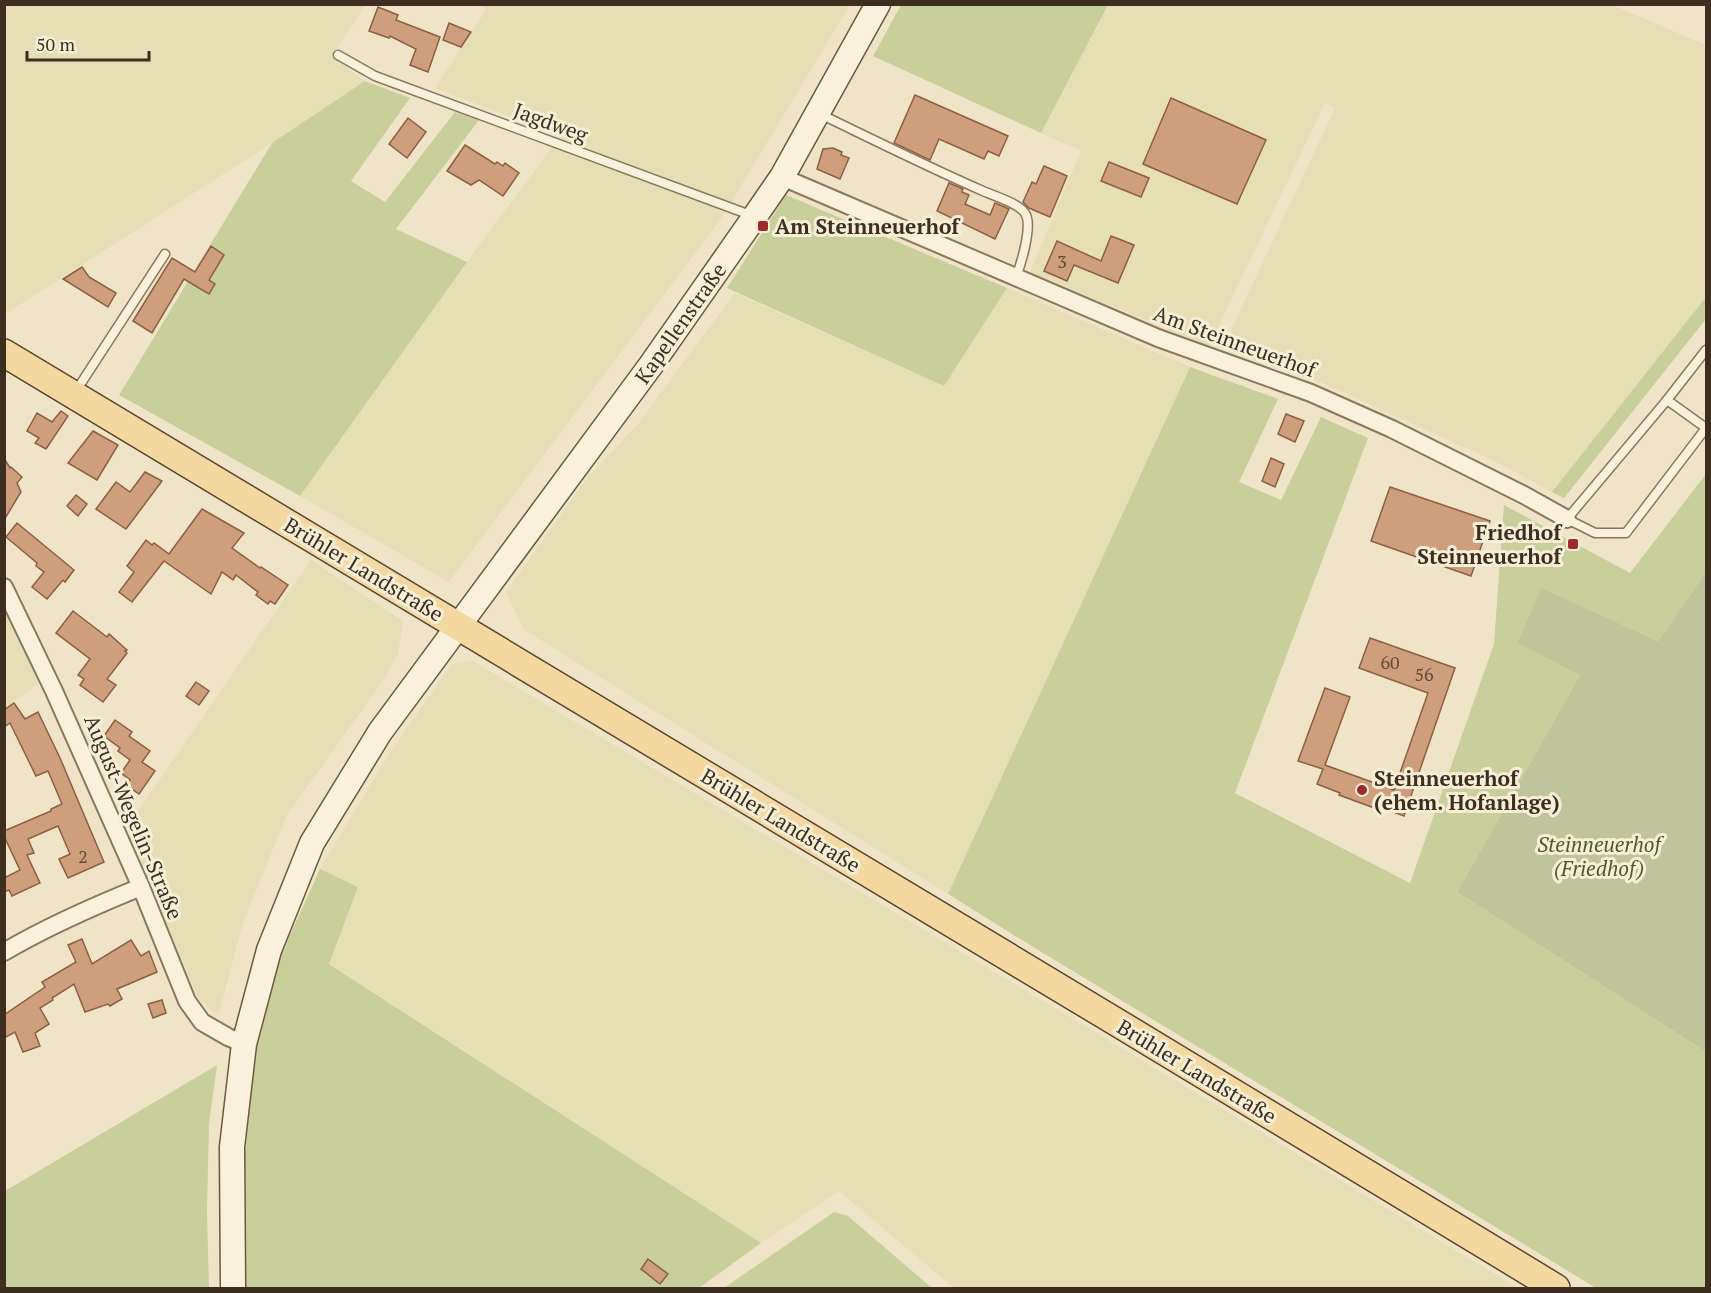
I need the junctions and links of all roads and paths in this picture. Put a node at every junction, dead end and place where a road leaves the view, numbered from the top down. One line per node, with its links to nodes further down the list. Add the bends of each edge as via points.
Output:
1 (878, 4): 3 (main road, Kapellenstraße)
2 (338, 55): 5 (lane, Jagdweg, via 375,76)
3 (817, 113): 4 (main road, Kapellenstraße); 7 (lane, via 1018,206 1026,214 1028,224)
4 (782, 177): 5 (main road, Kapellenstraße); 7 (street, Am Steinneuerhof)
5 (755, 217): 15 (main road, Kapellenstraße)
6 (165, 254): 10 (lane)
7 (1016, 277): 13 (street, Am Steinneuerhof, via 1158,338 1311,393 1392,429)
8 (1707, 350): 11 (lane)
9 (4, 353): 10 (main road, Brühler Landstraße)
10 (74, 394): 15 (main road, Brühler Landstraße)
11 (1667, 400): 12 (lane); 13 (lane)
12 (1706, 428): 13 (lane, via 1626,533 1595,533)
13 (1567, 519)
14 (4, 586): 16 (street, August-Wegelin-Straße)
15 (459, 626): 18 (main road, Kapellenstraße, via 380,732 312,843 269,950); 20 (main road, Brühler Landstraße)
16 (141, 888): 17 (street, via 85,910); 18 (street, August-Wegelin-Straße, via 187,1001 202,1022)
17 (4, 952)
18 (244, 1044): 19 (main road, Kapellenstraße, via 232,1147)
19 (233, 1288)
20 (1556, 1288)

